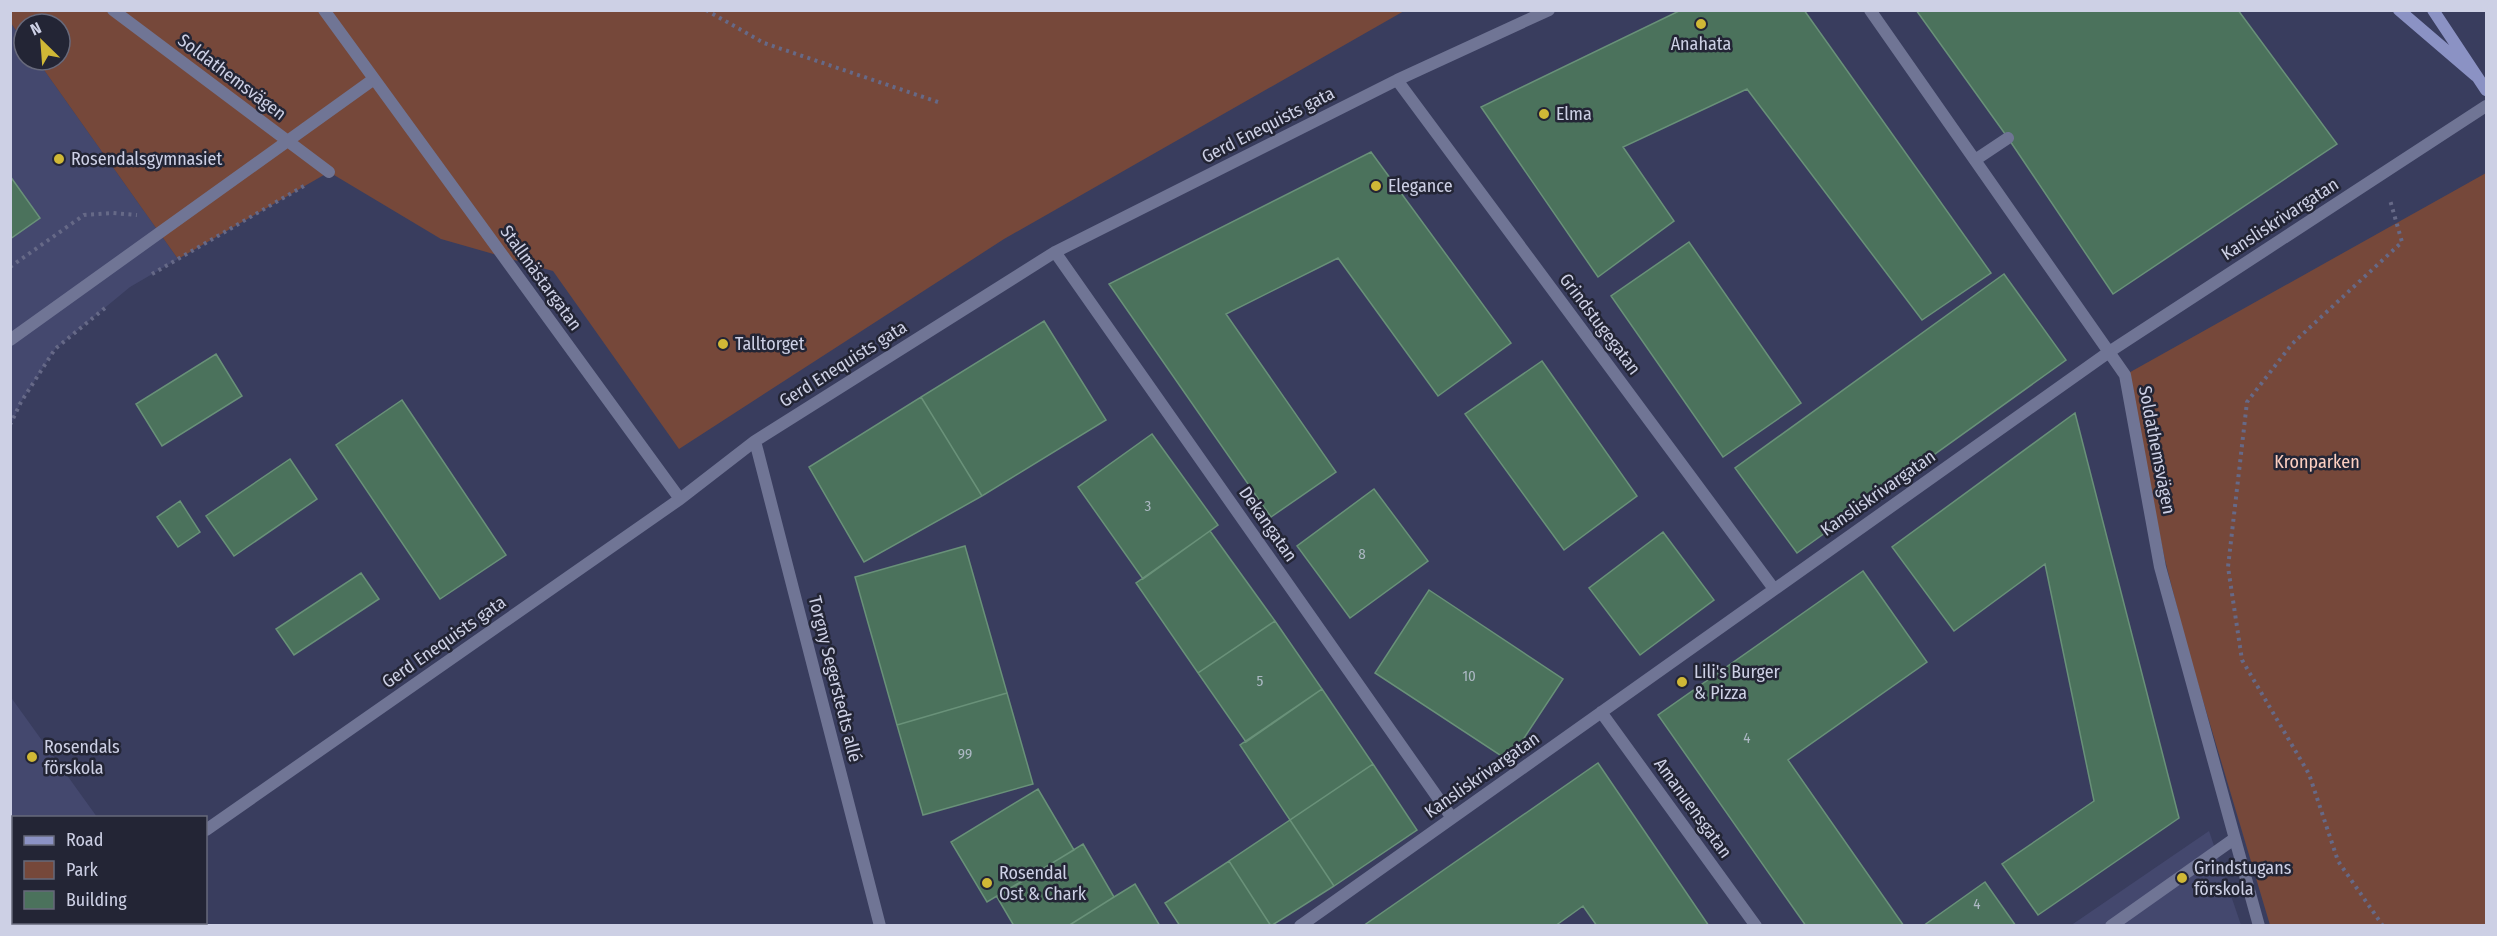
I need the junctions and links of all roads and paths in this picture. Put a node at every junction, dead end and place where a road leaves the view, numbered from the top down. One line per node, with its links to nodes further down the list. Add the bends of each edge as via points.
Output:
1 (113, 10): 15 (street, Soldathemsvägen)
2 (324, 10): 9 (street, Stallmästargatan)
3 (1549, 10): 10 (street, Gerd Enequists gata)
4 (1870, 10): 16 (street, Soldathemsvägen)
5 (2399, 10): 8 (main road)
6 (2433, 10): 8 (main road)
7 (706, 11): 12 (path, via 764,43)
8 (2476, 76): 11 (main road)
9 (374, 79): 15 (street); 30 (street, Stallmästargatan)
10 (1397, 80): 22 (street, Gerd Enequists gata); 31 (street, Grindstugegatan)
11 (2487, 90)
12 (938, 102)
13 (2487, 106): 18 (street, Kansliskrivargatan)
14 (2008, 138): 16 (street)
15 (288, 141): 17 (street, Soldathemsvägen); 19 (street)
16 (1975, 160): 27 (street, Soldathemsvägen)
17 (329, 172): 21 (path)
18 (2382, 173): 27 (street, Kansliskrivargatan); 41 (path, via 2402,242 2292,344 2247,402 2228,567 2242,660 2309,774 2338,861)
19 (193, 210): 21 (path, via 210,213); 26 (street)
20 (138, 215): 23 (path, via 84,215)
21 (229, 229): 24 (path)
22 (1054, 252): 29 (street, Gerd Enequists gata); 33 (street, Dekangatan)
23 (10, 267)
24 (149, 276)
25 (114, 300): 28 (path, via 55,349)
26 (10, 340)
27 (2109, 352): 31 (street, Kansliskrivargatan); 35 (street, Soldathemsvägen, via 2125,375 2160,567)
28 (10, 424)
29 (755, 441): 30 (street, Gerd Enequists gata); 36 (street, Torgny Segerstedts allé)
30 (680, 499): 34 (street, Gerd Enequists gata)
31 (1774, 589): 32 (street, Kansliskrivargatan)
32 (1601, 712): 33 (street, Kansliskrivargatan); 38 (street, Amanuensgatan)
33 (1452, 818): 37 (street, Kansliskrivargatan)
34 (207, 829)
35 (2234, 839): 39 (street); 40 (street, Soldathemsvägen)
36 (880, 926)
37 (1300, 926)
38 (1756, 926)
39 (2111, 926)
40 (2259, 926)
41 (2383, 926)

